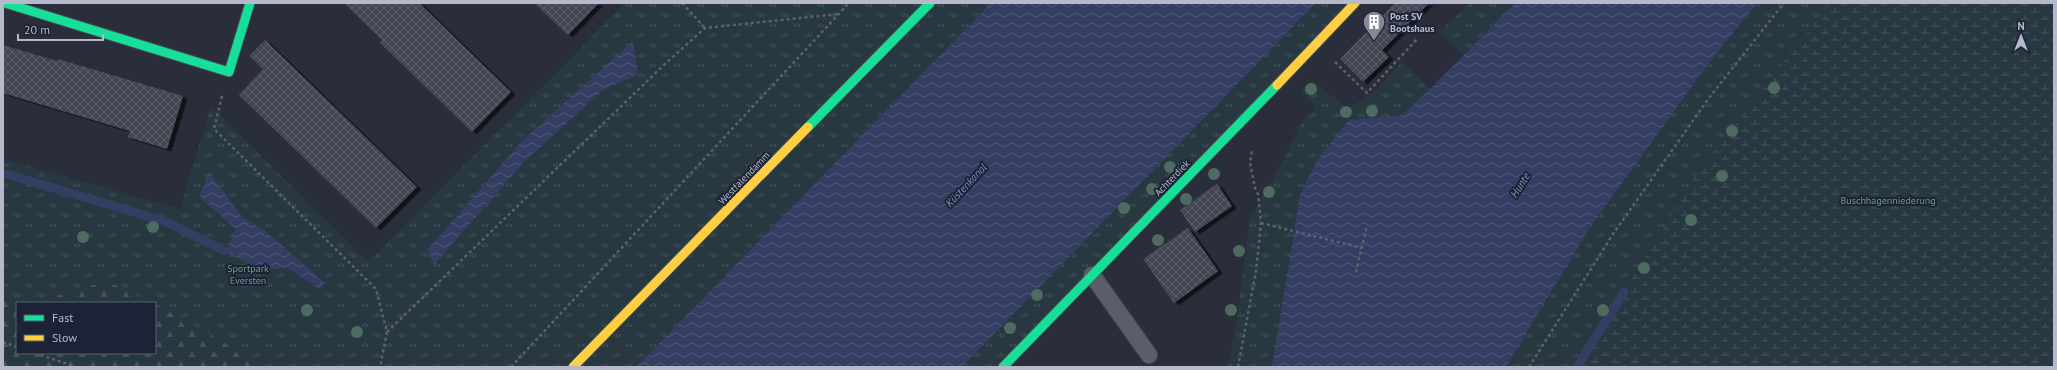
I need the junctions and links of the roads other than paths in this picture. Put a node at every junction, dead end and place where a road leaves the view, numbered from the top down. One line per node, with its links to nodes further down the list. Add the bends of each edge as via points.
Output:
1 (5, 3): 2 (street, via 229,72)
2 (250, 3)
3 (930, 3): 7 (street, Westfalendamm)
4 (1355, 3): 5 (street, Achterdiek)
5 (1092, 275): 6 (lane); 8 (street, Achterdiek)
6 (1149, 355)
7 (573, 367)
8 (1002, 367)

